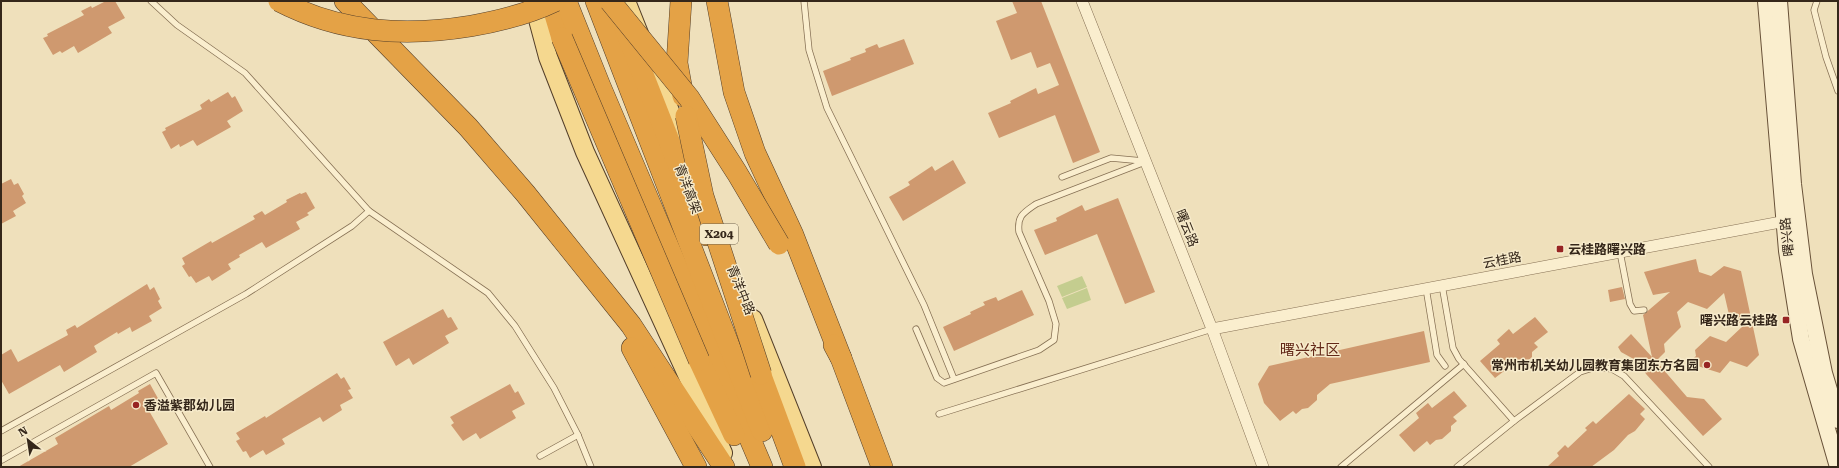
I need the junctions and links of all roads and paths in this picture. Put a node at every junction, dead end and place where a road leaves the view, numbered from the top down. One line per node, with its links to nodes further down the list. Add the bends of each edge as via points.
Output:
1 (151, 1): 25 (lane, via 177,25 245,73)
2 (279, 1): 6 (highway, bridge, via 296,10 351,27 405,33 498,21 539,9)
3 (345, 1): 28 (highway, via 468,127)
4 (533, 1): 30 (main road, via 548,57 585,152)
5 (551, 1): 52 (highway, bridge, via 562,38 699,360)
6 (555, 1)
7 (565, 1): 30 (main road, via 576,52 637,195); 53 (highway)
8 (585, 1): 53 (main road, X204, via 740,387)
9 (596, 1): 54 (highway, 青洋高架)
10 (610, 1): 35 (highway, bridge, via 689,98 779,244)
11 (614, 1): 38 (highway, 青洋高架, bridge)
12 (626, 1): 22 (main road, 青洋中路 / X204)
13 (640, 1): 22 (main road)
14 (681, 1): 38 (highway, bridge, via 678,63 703,196)
15 (717, 1): 35 (highway, via 734,92 755,153 793,235)
16 (804, 1): 39 (lane, via 809,50 827,108 924,305)
17 (1082, 1): 23 (street, 曙云路)
18 (1766, 1): 26 (street, 曙兴路)
19 (1779, 1): 26 (street, 曙兴路)
20 (1817, 1): 21 (lane, via 1814,10)
21 (1838, 92)
22 (666, 101): 56 (main road, 青洋中路 / X204)
23 (1146, 162): 24 (lane, via 1111,158); 33 (street, 曙云路); 39 (lane, via 1036,204 1024,212 1018,222 1019,232 1049,301 1056,324 1054,340 1039,350)
24 (1062, 177)
25 (369, 211): 43 (lane, via 352,226 246,294); 44 (lane, via 488,294 515,326 554,388)
26 (1791, 220): 27 (street, 云桂路); 41 (street, 曙兴路, via 1824,373); 62 (street, 曙兴路, via 1787,251 1801,339)
27 (1620, 252): 29 (street, 云桂路); 32 (lane, via 1630,304 1634,311)
28 (582, 263): 49 (highway, via 631,346); 50 (highway, via 635,332)
29 (1442, 285): 31 (street, 云桂路); 36 (lane, via 1453,348)
30 (645, 286): 51 (main road)
31 (1426, 288): 33 (street, 云桂路); 37 (lane, via 1437,355)
32 (1644, 310)
33 (1212, 328): 40 (lane); 58 (street, 曙云路)
34 (916, 329): 39 (lane, via 937,378 944,383)
35 (841, 358): 57 (highway)
36 (1464, 364): 42 (lane); 59 (lane)
37 (1444, 366)
38 (761, 374): 55 (highway, 青洋高架)
39 (954, 379)
40 (939, 414)
41 (1838, 420)
42 (1514, 421): 60 (lane); 61 (lane, via 1580,372 1596,367 1612,369 1624,376)
43 (1, 432)
44 (578, 435): 45 (lane); 48 (lane)
45 (540, 456)
46 (2, 460): 47 (lane, via 156,373)
47 (210, 467)
48 (591, 467)
49 (696, 467)
50 (724, 467)
51 (729, 467)
52 (749, 467)
53 (763, 467)
54 (776, 467)
55 (795, 467)
56 (812, 467)
57 (882, 467)
58 (1263, 467)
59 (1342, 467)
60 (1457, 467)
61 (1709, 467)
62 (1838, 467)

